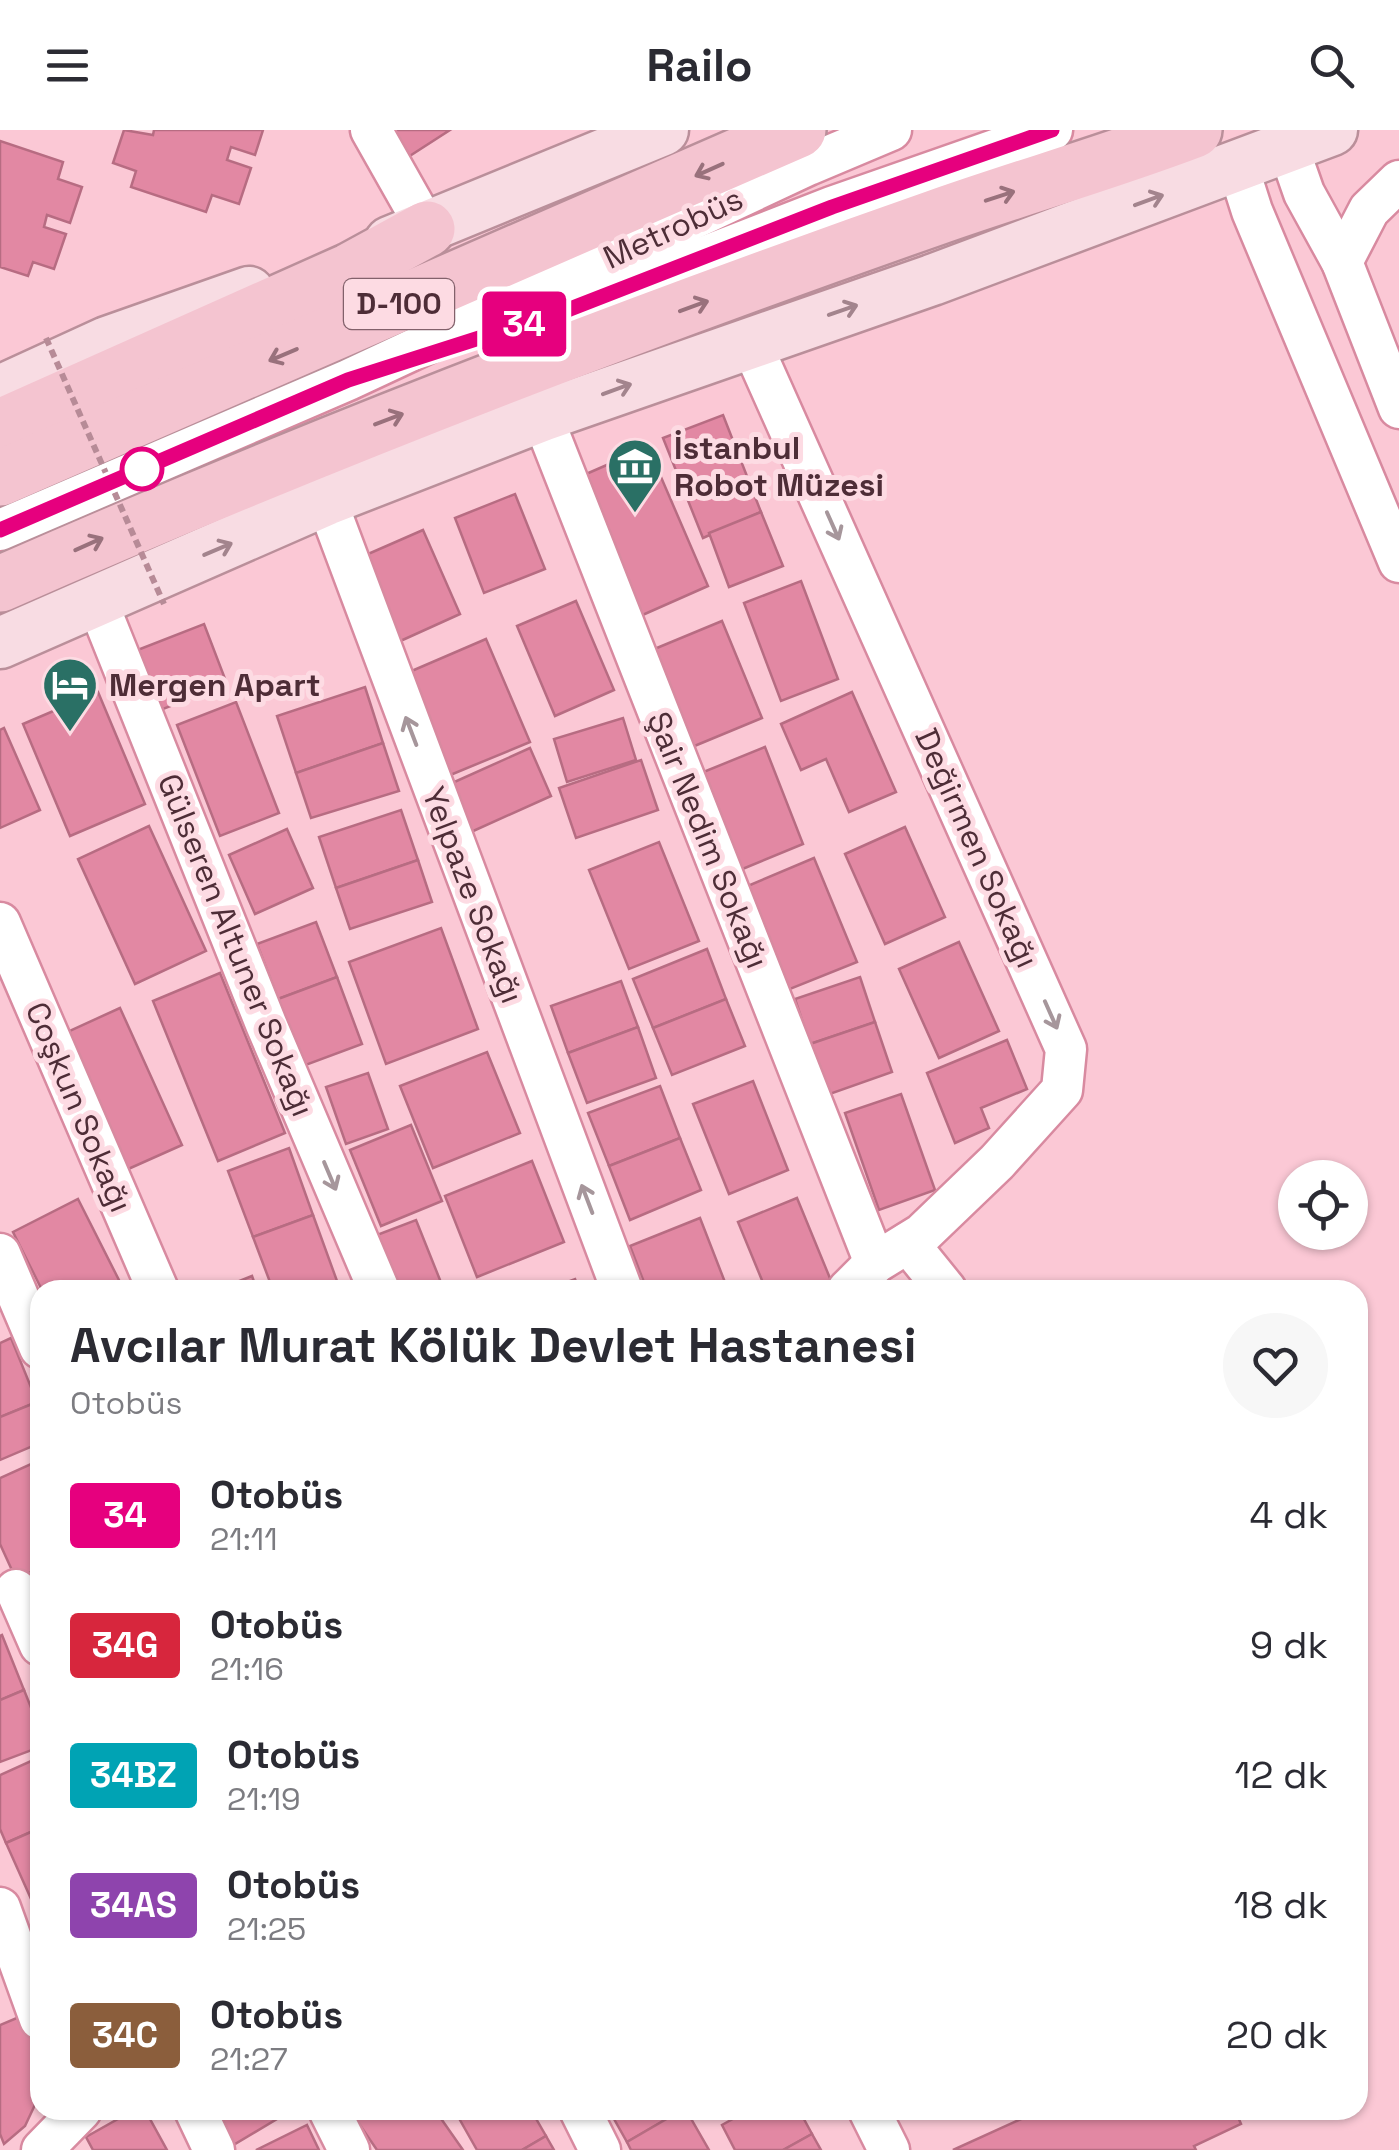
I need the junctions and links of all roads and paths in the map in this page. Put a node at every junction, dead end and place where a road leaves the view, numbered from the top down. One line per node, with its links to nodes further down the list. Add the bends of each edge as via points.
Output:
1 (371, 130): 10 (street)
2 (663, 130): 10 (main road)
3 (798, 130): 19 (highway, D-100, one-way to 19)
4 (891, 130): 14 (street, Metrobüs)
5 (1052, 130): 14 (street, Metrobüs, via 570,309)
6 (1194, 130): 23 (highway, one-way to 6, via 484,382)
7 (1310, 139): 8 (main road); 11 (street, via 1304,194)
8 (1238, 166): 13 (main road, one-way to 8); 22 (street)
9 (1399, 181): 11 (street, via 1369,210)
10 (428, 229): 15 (main road, via 107,342); 18 (highway)
11 (1342, 262): 16 (street)
12 (46, 338): 25 (path, bridge)
13 (750, 341): 17 (main road, one-way to 13); 29 (street, Değirmen Sokağı, one-way to 29, via 1066,1049 1062,1090 922,1234)
14 (348, 380): 21 (street, Metrobüs)
15 (0, 390)
16 (1399, 408)
17 (542, 416): 20 (main road); 29 (street, Şair Nedim Sokağı)
18 (0, 427)
19 (0, 478)
20 (326, 500): 24 (main road, one-way to 20); 32 (street, Yelpaze Sokağı, one-way to 20)
21 (0, 530)
22 (1399, 562)
23 (0, 584)
24 (96, 599): 26 (main road); 31 (street, Gülseren Altuner Sokağı, one-way to 31)
25 (164, 604)
26 (0, 643)
27 (0, 924): 30 (street, Coşkun Sokağı)
28 (0, 1254): 34 (street)
29 (877, 1265): 33 (street, Şair Nedim Sokağı)
30 (154, 1280)
31 (374, 1280)
32 (618, 1280)
33 (921, 1280)
34 (30, 1324)
35 (19, 1589): 36 (street)
36 (30, 1619)
37 (0, 1908): 38 (street)
38 (29, 1951)
39 (68, 2120): 44 (street)
40 (200, 2120): 45 (street)
41 (334, 2120): 46 (street)
42 (585, 2120): 47 (street)
43 (874, 2120): 48 (street)
44 (42, 2150)
45 (214, 2150)
46 (349, 2150)
47 (600, 2150)
48 (889, 2150)

